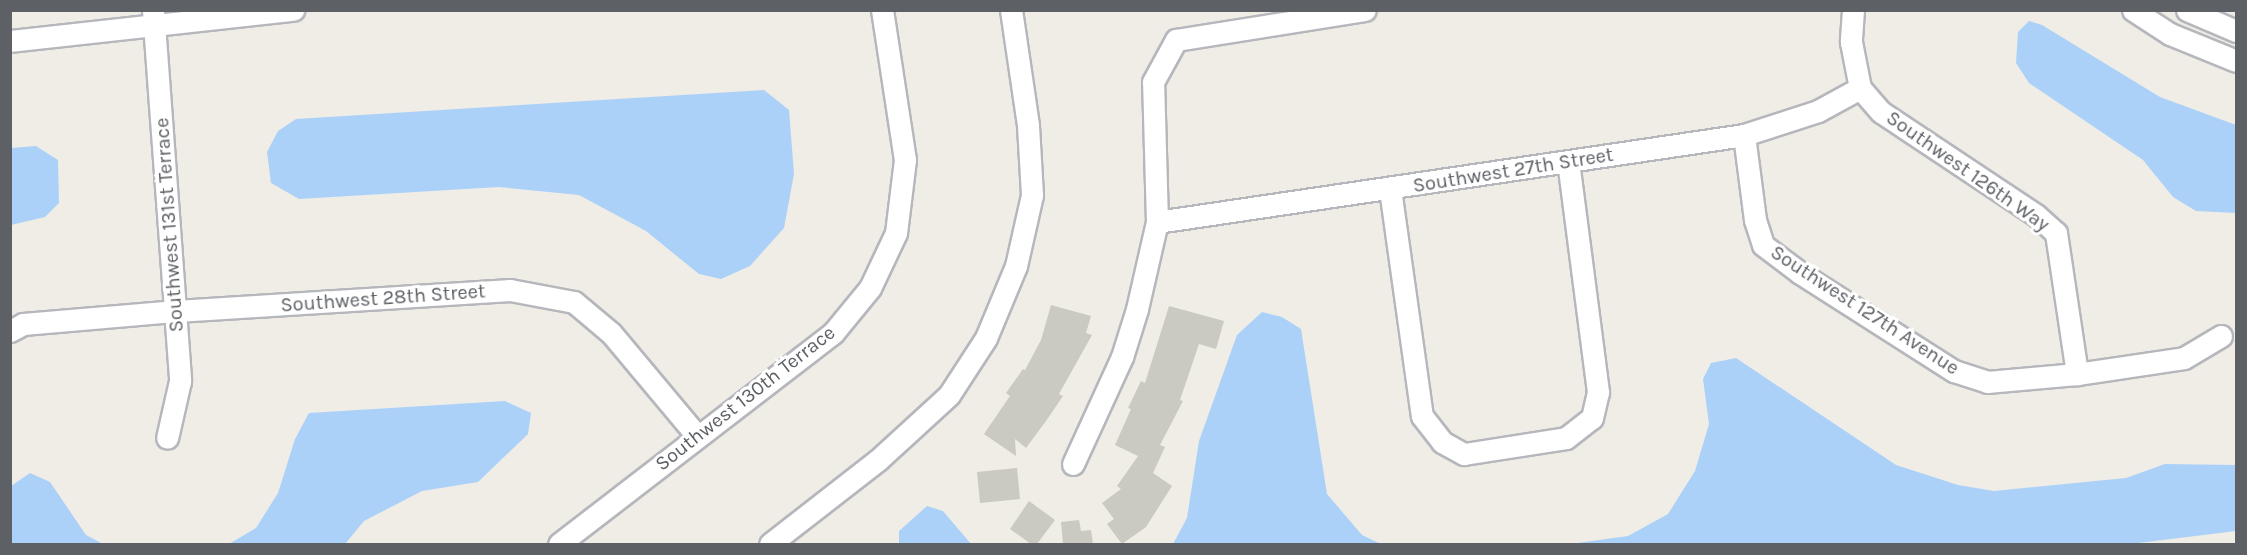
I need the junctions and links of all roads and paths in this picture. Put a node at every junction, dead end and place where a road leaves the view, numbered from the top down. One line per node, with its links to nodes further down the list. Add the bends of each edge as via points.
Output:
1 (293, 10): 8 (street)
2 (882, 10): 21 (street, Southwest 130th Terrace, via 905,160 896,233 870,288 833,333)
3 (1011, 10): 25 (street, via 1028,125 1032,195 1016,266 986,338 949,395 878,460)
4 (1365, 10): 16 (street, via 1176,40 1153,82)
5 (1853, 10): 12 (street, via 1851,42)
6 (2133, 10): 11 (street, via 2170,34)
7 (2187, 10): 9 (street)
8 (154, 18): 10 (street); 17 (street, Southwest 131st Terrace)
9 (2236, 31)
10 (10, 41)
11 (2236, 61)
12 (1860, 88): 13 (street, Southwest 27th Street, via 1818,111); 20 (street, Southwest 126th Way, via 1881,112 2036,215 2056,233)
13 (1744, 135): 14 (street, Southwest 27th Street); 20 (street, Southwest 127th Avenue, via 1755,220 1763,245 1800,273 1954,371 1987,382)
14 (1569, 162): 15 (street, Southwest 27th Street); 15 (street, via 1598,392 1592,418 1566,438 1464,454 1442,442 1422,416)
15 (1390, 189): 16 (street, Southwest 27th Street)
16 (1157, 222): 23 (street, via 1122,357)
17 (176, 311): 18 (street, Southwest 28th Street, via 23,324); 21 (street, Southwest 28th Street, via 510,290 574,302 611,333); 22 (street, Southwest 131st Terrace, via 180,381)
18 (10, 331)
19 (2221, 336): 20 (street, via 2184,358)
20 (2077, 374)
21 (697, 436): 24 (street, Southwest 130th Terrace)
22 (167, 438)
23 (1073, 465)
24 (559, 544)
25 (770, 544)

